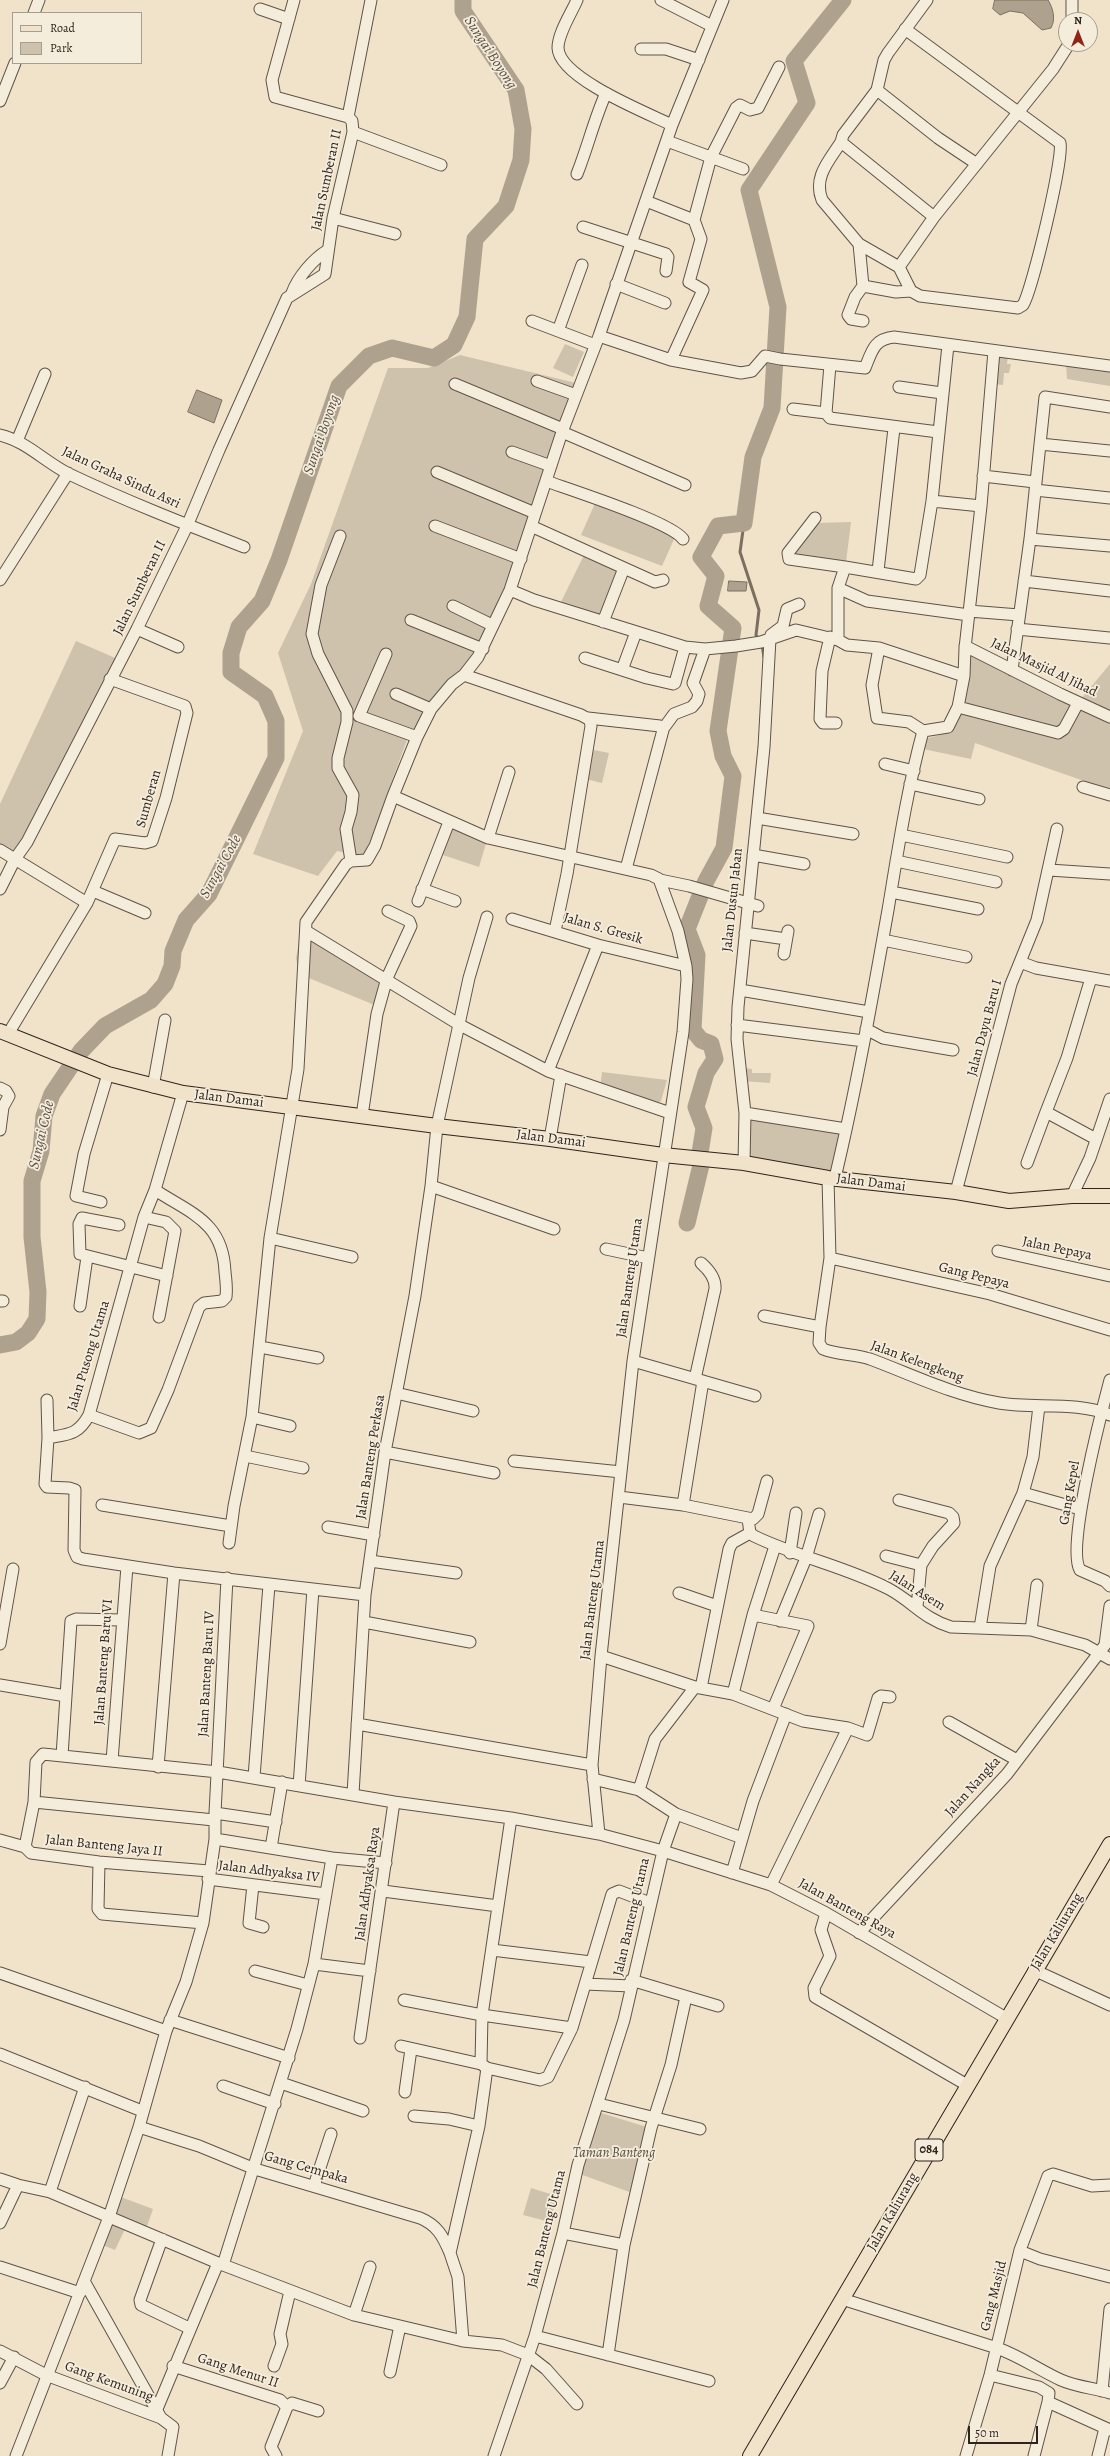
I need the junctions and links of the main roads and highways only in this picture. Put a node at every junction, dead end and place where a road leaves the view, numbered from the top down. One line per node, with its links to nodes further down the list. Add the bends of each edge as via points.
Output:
1 (4, 1033): 2 (main road, Jalan Damai, via 108,1074 183,1093 663,1155 744,1163 832,1178 956,1192 1009,1201)
2 (1110, 1196)
3 (1110, 1844): 4 (main road, Jalan Kaliurang / 084)
4 (750, 2456)

